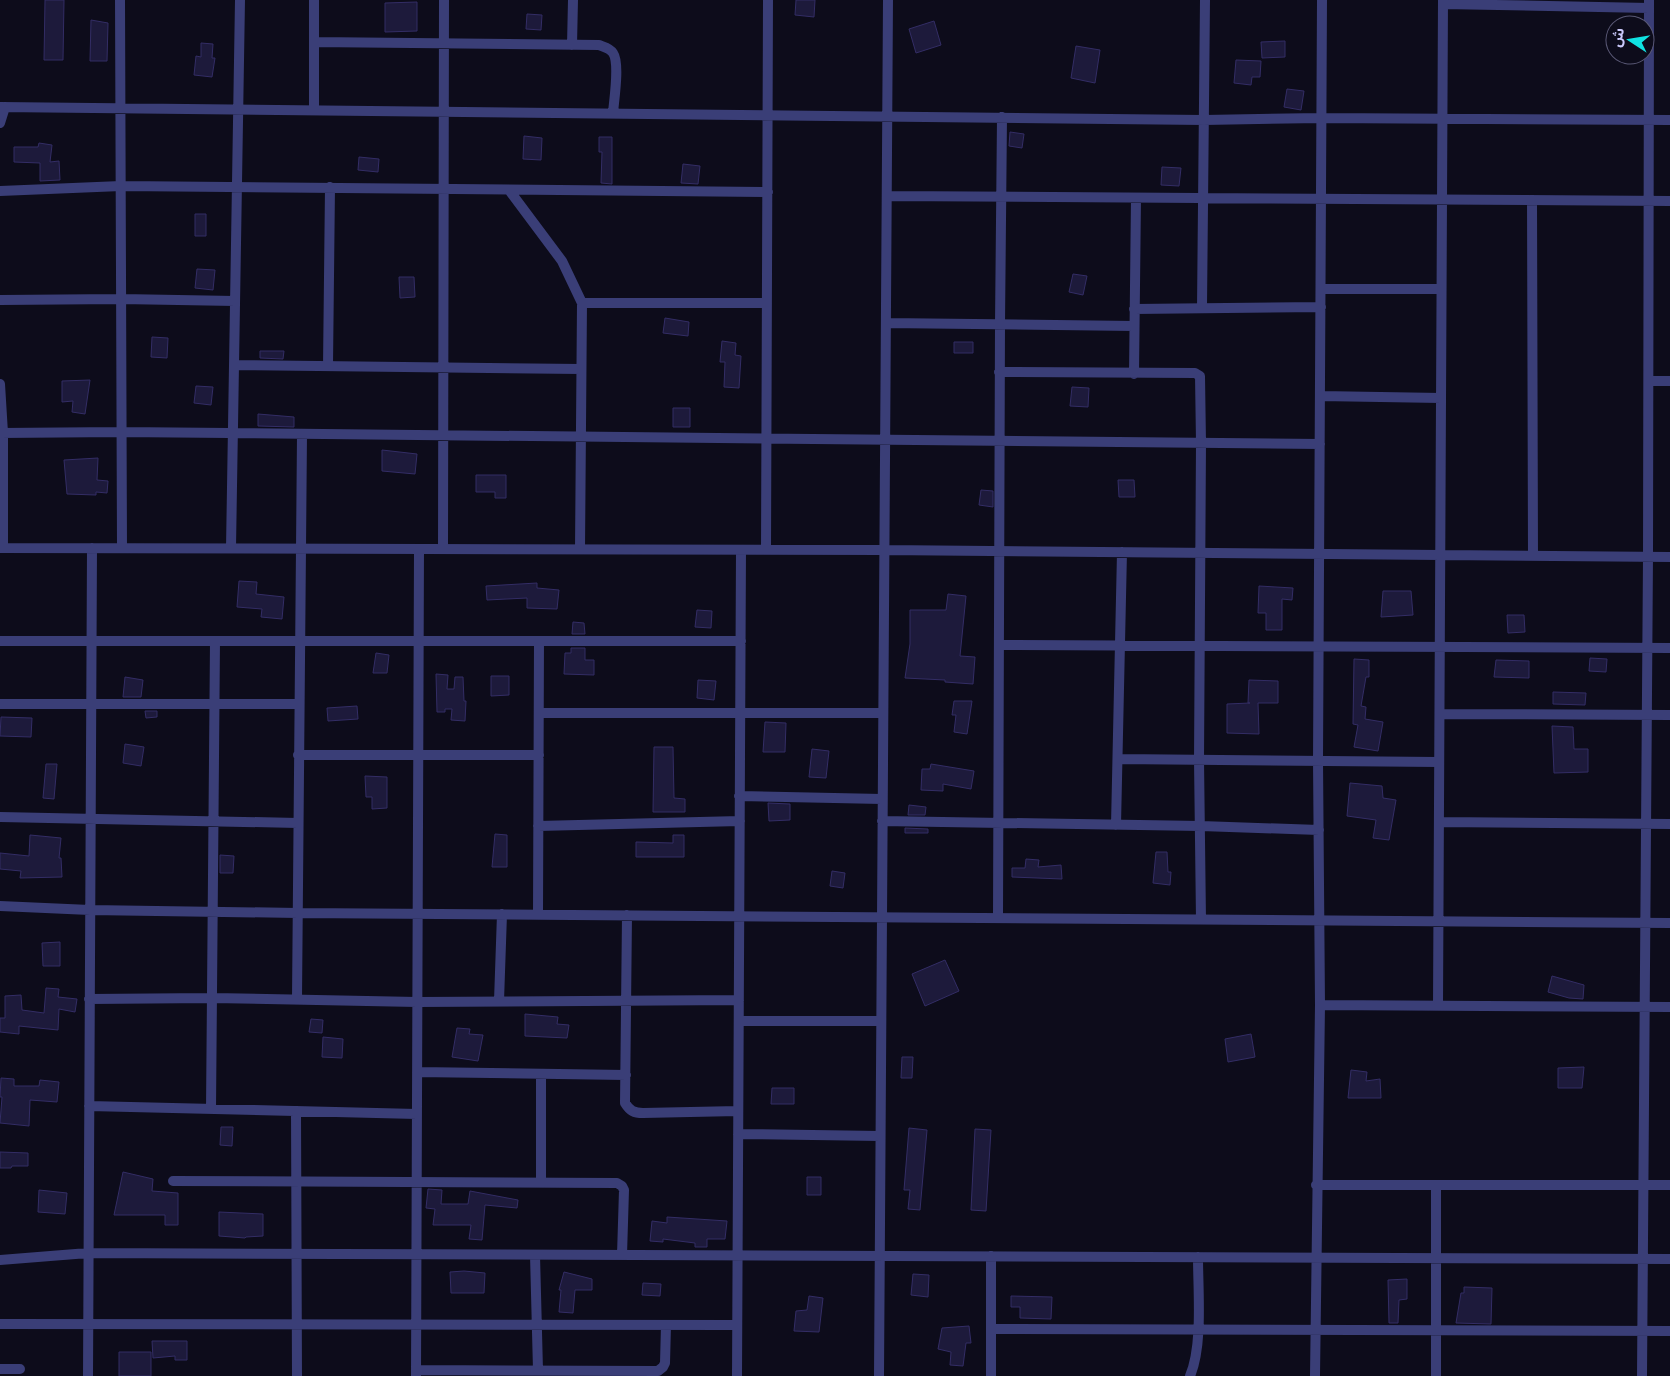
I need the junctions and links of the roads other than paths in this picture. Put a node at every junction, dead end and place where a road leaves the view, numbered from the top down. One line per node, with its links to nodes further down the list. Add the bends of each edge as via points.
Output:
1 (120, 0): 16 (street)
2 (240, 0): 17 (street)
3 (314, 0): 12 (street)
4 (444, 0): 13 (street)
5 (573, 0): 14 (street)
6 (768, 0): 21 (street)
7 (888, 0): 22 (street)
8 (1205, 0): 26 (street)
9 (1322, 0): 24 (street)
10 (1443, 2): 11 (street); 25 (street)
11 (1649, 4): 27 (street)
12 (314, 42): 13 (street); 18 (street)
13 (444, 44): 14 (street); 19 (street)
14 (572, 45): 20 (street, via 599,45 614,54)
15 (2, 107): 16 (street); 29 (street)
16 (120, 108): 17 (street); 30 (street)
17 (238, 110): 18 (street); 31 (street)
18 (314, 110): 19 (street)
19 (444, 112): 20 (street); 33 (street)
20 (613, 113): 21 (street)
21 (769, 114): 22 (street); 36 (street)
22 (887, 116): 23 (street); 37 (street)
23 (1002, 117): 26 (street); 38 (street)
24 (1321, 118): 25 (street); 26 (street); 41 (street)
25 (1442, 119): 27 (street); 42 (street)
26 (1204, 120): 40 (street)
27 (1649, 120): 28 (street); 44 (street)
28 (1670, 120)
29 (0, 123)
30 (121, 186): 31 (street); 35 (street); 48 (street)
31 (237, 187): 32 (street); 50 (street)
32 (330, 187): 33 (street); 60 (street)
33 (443, 189): 34 (street); 61 (street)
34 (509, 190): 36 (street); 51 (street, via 562,261)
35 (0, 191)
36 (768, 192): 52 (street)
37 (888, 196): 38 (street); 56 (street)
38 (1001, 197): 39 (street); 57 (street)
39 (1136, 198): 40 (street); 55 (street)
40 (1203, 198): 41 (street); 54 (street)
41 (1322, 199): 42 (street); 46 (street)
42 (1443, 199): 43 (street); 47 (street)
43 (1532, 200): 44 (street); 97 (street)
44 (1650, 201): 45 (street); 65 (street)
45 (1670, 201)
46 (1321, 289): 47 (street); 53 (street)
47 (1441, 289): 69 (street)
48 (121, 299): 49 (street); 50 (street); 70 (street)
49 (0, 300)
50 (235, 301): 59 (street)
51 (582, 303): 52 (street); 62 (street)
52 (767, 304): 76 (street)
53 (1321, 306): 54 (street); 68 (street)
54 (1202, 308): 55 (street)
55 (1134, 309): 58 (street)
56 (886, 323): 57 (street); 77 (street)
57 (1000, 324): 58 (street); 63 (street)
58 (1134, 326): 64 (street)
59 (234, 365): 60 (street); 72 (street)
60 (328, 366): 61 (street)
61 (443, 367): 62 (street); 74 (street)
62 (581, 369): 75 (street)
63 (1000, 372): 64 (street); 78 (street)
64 (1134, 374): 79 (street, via 1200,376)
65 (1648, 381): 66 (street); 98 (street)
66 (1670, 381)
67 (0, 384): 71 (street)
68 (1320, 396): 69 (street); 80 (street)
69 (1441, 398): 96 (street)
70 (121, 432): 71 (street); 72 (street); 83 (street)
71 (2, 433): 81 (street)
72 (233, 433): 73 (street); 84 (street)
73 (302, 435): 74 (street); 88 (street)
74 (443, 435): 75 (street); 86 (street)
75 (580, 436): 76 (street); 87 (street)
76 (766, 438): 77 (street); 90 (street)
77 (885, 440): 78 (street); 91 (street)
78 (999, 441): 79 (street); 92 (street)
79 (1201, 443): 80 (street); 94 (street)
80 (1320, 444): 95 (street)
81 (1, 548): 82 (street)
82 (92, 548): 83 (street); 100 (street)
83 (122, 548): 84 (street)
84 (232, 548): 88 (street)
85 (420, 549): 86 (street); 88 (street); 103 (street)
86 (443, 549): 87 (street)
87 (580, 549): 89 (street)
88 (300, 550): 106 (street)
89 (741, 550): 90 (street); 105 (street)
90 (766, 550): 91 (street)
91 (884, 550): 92 (street); 120 (street)
92 (999, 551): 93 (street); 107 (street)
93 (1122, 552): 94 (street); 108 (street)
94 (1200, 553): 95 (street); 109 (street)
95 (1320, 554): 96 (street); 110 (street)
96 (1440, 555): 97 (street); 111 (street)
97 (1533, 556): 98 (street)
98 (1648, 557): 99 (street); 112 (street)
99 (1670, 557)
100 (91, 640): 101 (street); 102 (street); 116 (street)
101 (0, 641)
102 (216, 641): 106 (street); 114 (street)
103 (419, 641): 104 (street); 106 (street); 124 (street)
104 (539, 641): 105 (street); 118 (street)
105 (741, 641): 119 (street)
106 (299, 642): 117 (street)
107 (999, 645): 108 (street); 140 (street)
108 (1120, 646): 109 (street); 127 (street)
109 (1200, 646): 110 (street); 128 (street)
110 (1319, 646): 111 (street); 129 (street)
111 (1440, 647): 112 (street); 121 (street)
112 (1648, 648): 113 (street); 122 (street)
113 (1670, 648)
114 (215, 703): 116 (street); 117 (street); 135 (street)
115 (0, 704): 116 (street)
116 (91, 704): 134 (street)
117 (298, 704): 125 (street)
118 (539, 712): 119 (street); 126 (street)
119 (740, 712): 120 (street); 131 (street)
120 (883, 713): 132 (street)
121 (1440, 714): 122 (street); 130 (street)
122 (1647, 715): 123 (street); 141 (street)
123 (1670, 715)
124 (419, 754): 125 (street); 126 (street); 151 (street)
125 (298, 755): 139 (street)
126 (539, 755): 144 (street)
127 (1118, 760): 128 (street); 143 (street)
128 (1199, 760): 129 (street); 145 (street)
129 (1318, 761): 130 (street); 146 (street)
130 (1438, 762): 138 (street)
131 (739, 796): 132 (street); 136 (street)
132 (882, 799): 137 (street)
133 (0, 817): 134 (street)
134 (90, 819): 135 (street); 148 (street)
135 (214, 820): 139 (street); 149 (street)
136 (740, 821): 144 (street); 155 (street)
137 (882, 821): 140 (street); 156 (street)
138 (1439, 822): 141 (street); 160 (street)
139 (298, 823): 150 (street)
140 (998, 823): 143 (street); 157 (street)
141 (1646, 824): 142 (street); 161 (street)
142 (1670, 824)
143 (1116, 825): 145 (street)
144 (538, 826): 153 (street)
145 (1201, 826): 146 (street); 158 (street)
146 (1319, 830): 159 (street)
147 (0, 906): 148 (street)
148 (90, 910): 149 (street); 164 (street)
149 (213, 911): 150 (street); 163 (street)
150 (298, 913): 151 (street); 165 (street)
151 (418, 913): 152 (street); 169 (street)
152 (502, 914): 153 (street); 168 (street)
153 (538, 914): 154 (street)
154 (627, 915): 155 (street); 166 (street)
155 (740, 916): 156 (street); 167 (street)
156 (882, 918): 157 (street); 175 (street)
157 (998, 918): 158 (street)
158 (1201, 920): 159 (street)
159 (1318, 921): 160 (street); 170 (street)
160 (1439, 921): 161 (street); 171 (street)
161 (1646, 923): 162 (street); 172 (street)
162 (1670, 923)
163 (212, 998): 164 (street); 165 (street); 180 (street)
164 (89, 999): 179 (street)
165 (297, 999): 169 (street)
166 (626, 1000): 167 (street); 168 (street); 178 (street)
167 (739, 1000): 174 (street)
168 (500, 1001): 169 (street)
169 (417, 1002): 176 (street)
170 (1320, 1005): 171 (street); 190 (street)
171 (1438, 1006): 172 (street)
172 (1644, 1007): 173 (street); 192 (street)
173 (1670, 1007)
174 (739, 1021): 175 (street); 182 (street)
175 (881, 1021): 185 (street)
176 (417, 1072): 177 (street); 183 (street)
177 (541, 1074): 178 (street); 189 (street)
178 (626, 1075): 182 (street, via 625,1103 634,1113)
179 (89, 1106): 180 (street); 194 (street)
180 (211, 1109): 181 (street)
181 (296, 1111): 183 (street); 187 (street)
182 (738, 1111): 184 (street)
183 (417, 1114): 188 (street)
184 (738, 1134): 185 (street); 199 (street)
185 (880, 1136): 200 (street)
186 (174, 1181): 187 (street)
187 (296, 1182): 188 (street); 195 (street)
188 (417, 1182): 189 (street); 196 (street)
189 (542, 1182): 198 (street, via 617,1183 622,1186)
190 (1316, 1185): 191 (street); 203 (street)
191 (1436, 1185): 192 (street); 204 (street)
192 (1644, 1185): 193 (street); 205 (street)
193 (1670, 1185)
194 (88, 1253): 195 (street); 207 (street); 209 (street)
195 (297, 1254): 196 (street); 210 (street)
196 (416, 1254): 197 (street); 211 (street)
197 (535, 1255): 198 (street); 212 (street)
198 (622, 1255): 199 (street)
199 (738, 1256): 200 (street); 214 (street)
200 (880, 1256): 201 (street); 229 (street)
201 (991, 1256): 202 (street); 215 (street)
202 (1198, 1257): 203 (street); 216 (street)
203 (1316, 1258): 204 (street); 217 (street)
204 (1436, 1258): 205 (street); 218 (street)
205 (1643, 1259): 206 (street); 219 (street)
206 (1670, 1259)
207 (0, 1260)
208 (0, 1324): 209 (street)
209 (88, 1324): 210 (street); 226 (street)
210 (297, 1325): 211 (street); 227 (street)
211 (416, 1325): 212 (street); 224 (street)
212 (537, 1325): 213 (street); 223 (street)
213 (666, 1325): 214 (street); 225 (street, via 662,1370)
214 (737, 1325): 228 (street)
215 (991, 1329): 216 (street); 230 (street)
216 (1198, 1330): 217 (street); 231 (street)
217 (1315, 1330): 218 (street); 232 (street)
218 (1437, 1330): 219 (street); 233 (street)
219 (1643, 1331): 220 (street); 234 (street)
220 (1670, 1331)
221 (0, 1369): 222 (street)
222 (20, 1369)
223 (538, 1370): 224 (street); 225 (street)
224 (416, 1373)
225 (602, 1373)
226 (88, 1376)
227 (297, 1376)
228 (737, 1376)
229 (879, 1376)
230 (991, 1376)
231 (1190, 1376)
232 (1315, 1376)
233 (1436, 1376)
234 (1642, 1376)

